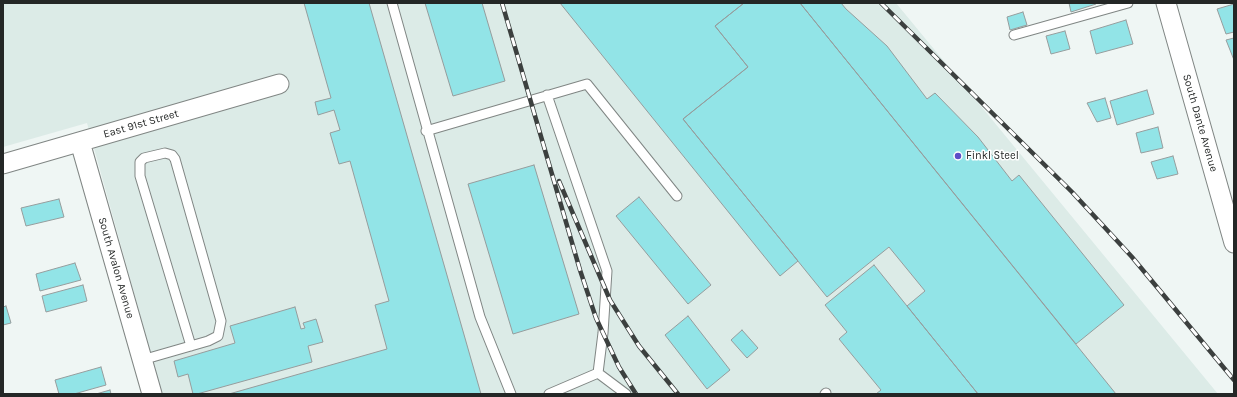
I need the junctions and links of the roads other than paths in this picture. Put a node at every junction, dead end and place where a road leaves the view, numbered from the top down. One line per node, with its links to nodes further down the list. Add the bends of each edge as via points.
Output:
1 (392, 3): 7 (lane)
2 (1128, 3): 4 (lane)
3 (1166, 3): 11 (street, South Dante Avenue)
4 (1014, 35)
5 (280, 84): 8 (street, East 91st Street)
6 (547, 95): 7 (lane); 10 (lane, via 587,84); 14 (lane, via 607,271)
7 (426, 131): 16 (lane, via 480,317)
8 (80, 142): 9 (street, East 91st Street); 13 (street, South Avalon Avenue)
9 (3, 164)
10 (677, 196)
11 (1234, 243)
12 (191, 346): 12 (lane, via 218,336 221,321 175,159 165,153 144,158 140,162 140,176); 13 (lane)
13 (142, 360): 15 (street, South Avalon Avenue)
14 (598, 373): 17 (lane); 18 (lane)
15 (152, 394)
16 (511, 394)
17 (550, 394)
18 (626, 394)

